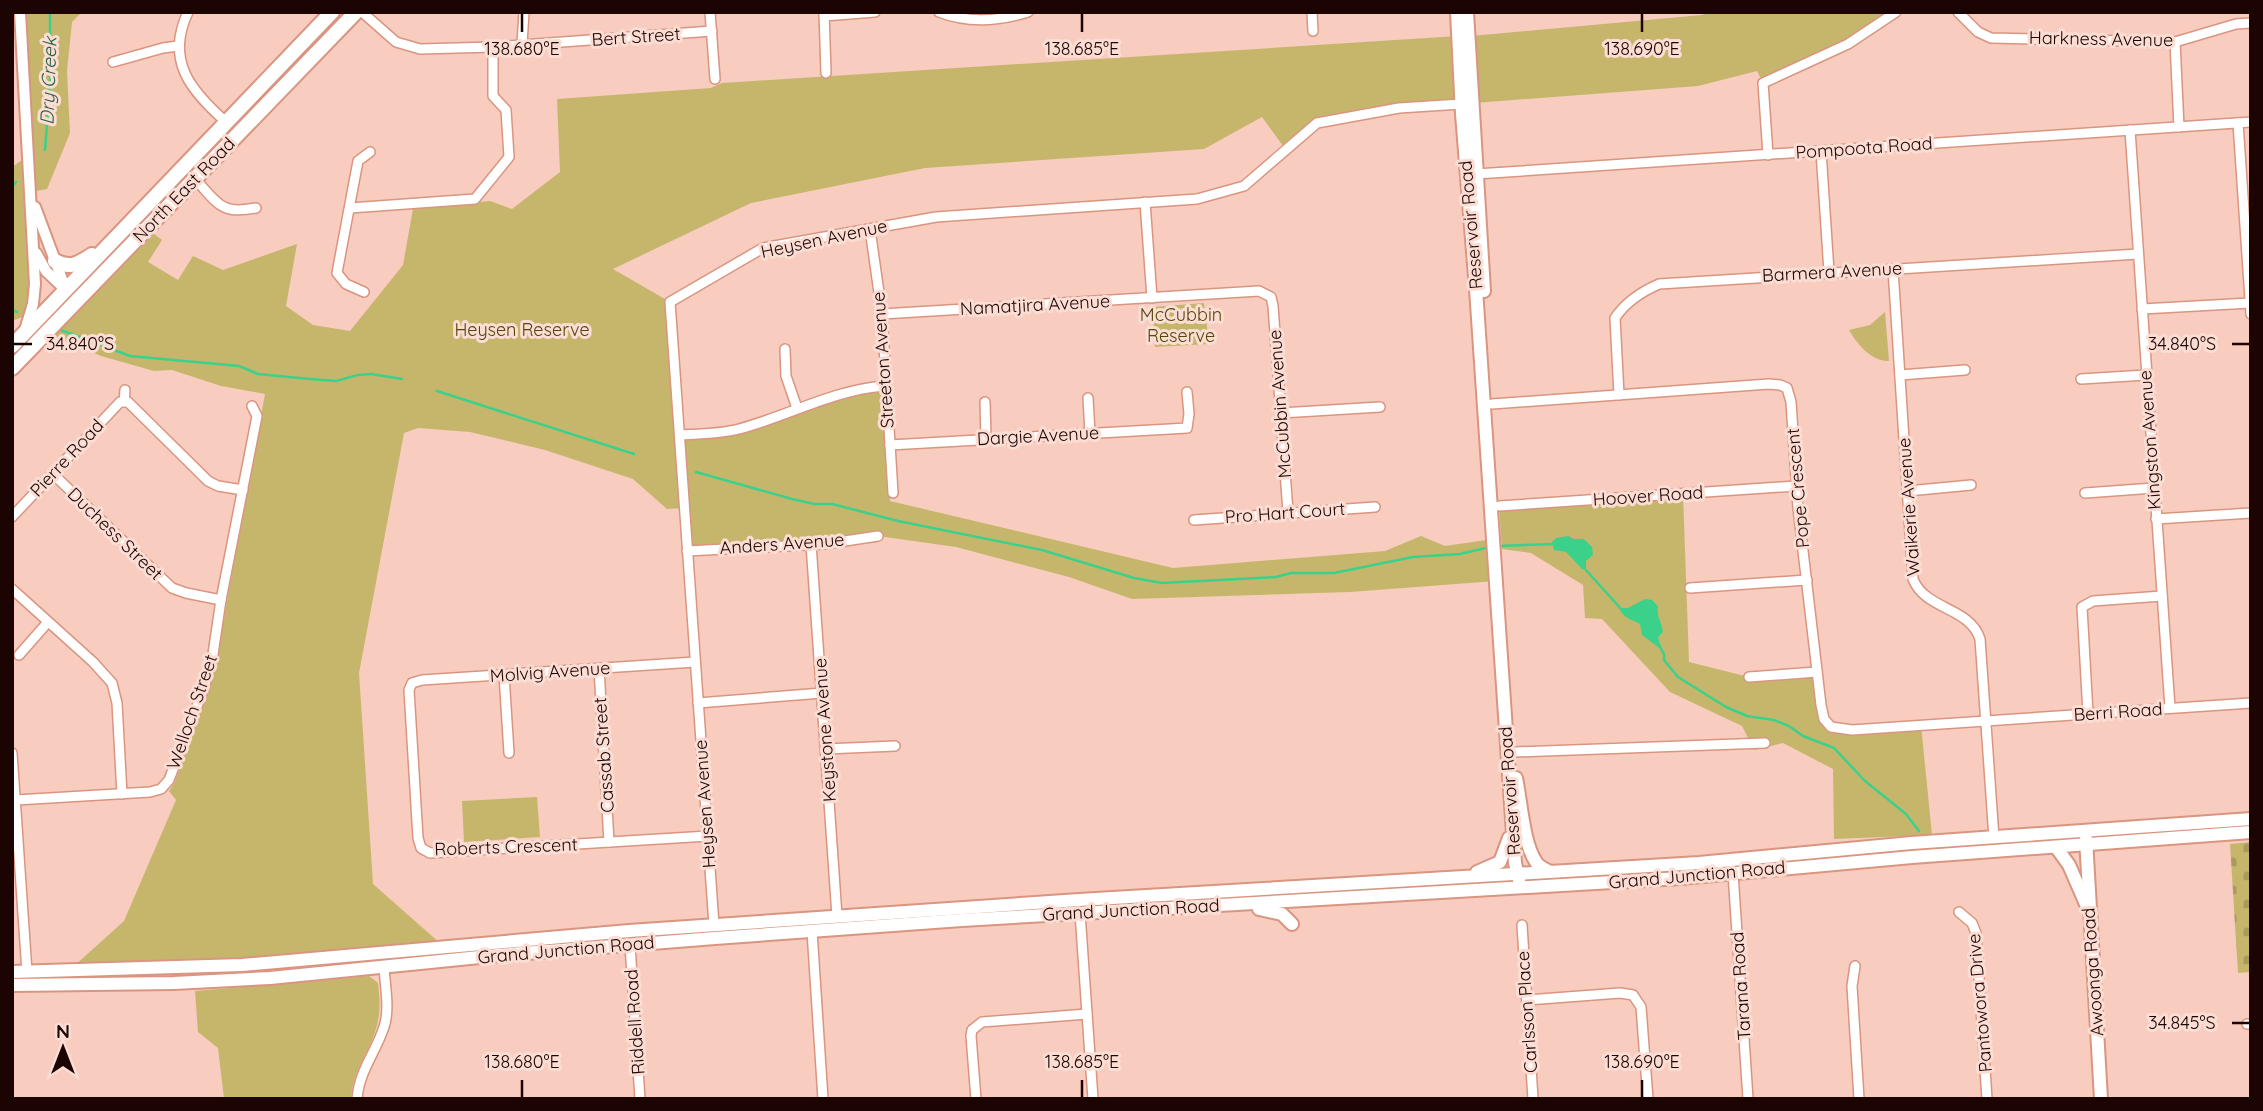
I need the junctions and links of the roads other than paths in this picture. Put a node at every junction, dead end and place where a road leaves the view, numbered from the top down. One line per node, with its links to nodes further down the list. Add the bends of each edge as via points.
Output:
1 (20, 12): 28 (street)
2 (188, 12): 23 (street)
3 (356, 12): 30 (highway, North East Road)
4 (362, 12): 24 (street, Bert Street, via 389,37 412,48)
5 (524, 12): 22 (street)
6 (710, 12): 19 (street)
7 (875, 12): 16 (street)
8 (939, 12): 9 (street, via 953,18 1003,19)
9 (1028, 12)
10 (1312, 12): 18 (street)
11 (1457, 12): 20 (main road, Reservoir Road)
12 (1466, 12): 20 (main road, Reservoir Road)
13 (1896, 12): 39 (street, via 1848,44 1763,83)
14 (1958, 12): 21 (street, Harkness Avenue, via 1991,38)
15 (333, 13): 31 (highway, North East Road)
16 (824, 14): 26 (street)
17 (2251, 23): 21 (street, Harkness Avenue)
18 (1313, 31)
19 (712, 32): 22 (street, Bert Street); 27 (street)
20 (1463, 39): 29 (main road, Reservoir Road)
21 (2175, 42): 34 (street)
22 (522, 44): 24 (street, Bert Street)
23 (178, 46): 25 (street); 31 (street, via 194,90)
24 (493, 47): 45 (street, via 494,96 506,110 509,157 475,199)
25 (113, 62)
26 (826, 73)
27 (715, 79)
28 (18, 88): 42 (street, via 26,124)
29 (1467, 103): 40 (main road, Reservoir Road); 43 (street, Heysen Avenue, via 1399,108 1317,123 1244,186 1197,199)
30 (250, 121): 31 (highway); 36 (highway, North East Road)
31 (226, 122): 36 (highway); 49 (highway, North East Road)
32 (2251, 122): 33 (street, Pompoota Road)
33 (2238, 123): 34 (street, Pompoota Road); 47 (street)
34 (2179, 127): 35 (street, Pompoota Road)
35 (2130, 130): 37 (street, Pompoota Road); 50 (street, Kingston Avenue)
36 (227, 145): 41 (highway, North East Road)
37 (1821, 151): 39 (street, Pompoota Road); 53 (street)
38 (370, 152): 45 (street, via 358,161)
39 (1768, 155): 40 (street, Pompoota Road)
40 (1471, 174): 79 (main road, Reservoir Road)
41 (195, 179): 44 (street, via 227,209); 54 (highway, North East Road)
42 (31, 198): 48 (street); 51 (street)
43 (1145, 202): 46 (street, Heysen Avenue, via 936,217); 58 (street)
44 (256, 208)
45 (350, 208): 56 (street, via 337,273 346,285)
46 (870, 229): 61 (street, Streeton Avenue); 85 (street, Heysen Avenue, via 762,248 670,302)
47 (2248, 241): 59 (street)
48 (33, 244): 55 (street, via 46,271); 64 (street, via 34,295)
49 (106, 250): 51 (highway, via 75,266); 55 (highway, North East Road)
50 (2138, 254): 52 (street, Barmera Avenue); 60 (street, Kingston Avenue)
51 (55, 261): 55 (street)
52 (1893, 269): 53 (street, Barmera Avenue); 69 (street, Waikerie Avenue)
53 (1829, 272): 75 (street, Barmera Avenue, via 1672,282 1647,289 1615,318)
54 (98, 281): 55 (highway); 63 (highway, North East Road)
55 (66, 290): 63 (highway); 64 (highway, North East Road)
56 (364, 292)
57 (1271, 297): 58 (street, Namatjira Avenue, via 1259,291); 83 (street, McCubbin Avenue)
58 (1152, 298): 61 (street, Namatjira Avenue)
59 (2250, 303): 60 (street); 62 (street)
60 (2142, 309): 70 (street, Kingston Avenue)
61 (882, 314): 72 (street, Streeton Avenue)
62 (2251, 314)
63 (61, 318): 67 (highway, North East Road)
64 (24, 334): 65 (highway, North East Road)
65 (12, 346)
66 (785, 349): 82 (street, via 786,376)
67 (12, 368)
68 (1965, 370): 69 (street)
69 (1900, 375): 93 (street, Waikerie Avenue)
70 (2146, 375): 71 (street); 91 (street, Kingston Avenue)
71 (2081, 379)
72 (884, 386): 82 (street); 87 (street, Streeton Avenue)
73 (125, 390): 77 (street)
74 (1187, 392): 84 (street, Dargie Avenue, via 1187,428)
75 (1619, 395): 79 (street, Pope Crescent); 90 (street, Pope Crescent, via 1769,384 1787,388)
76 (1087, 398): 84 (street)
77 (124, 402): 88 (street, Pierre Road); 92 (street, via 208,481)
78 (985, 402): 86 (street)
79 (1488, 404): 96 (main road, Reservoir Road)
80 (252, 406): 92 (street, Welloch Street, via 257,416)
81 (1380, 407): 83 (street)
82 (797, 408): 85 (street, via 740,429)
83 (1281, 413): 98 (street, McCubbin Avenue)
84 (1090, 433): 86 (street, Dargie Avenue)
85 (680, 435): 105 (street, Heysen Avenue)
86 (986, 439): 87 (street, Dargie Avenue)
87 (890, 444): 94 (street, Streeton Avenue)
88 (53, 474): 100 (street, Pierre Road); 110 (street, Duchess Street, via 172,587)
89 (1970, 485): 93 (street)
90 (1796, 486): 96 (street, Hoover Road); 106 (street, Pope Crescent)
91 (2154, 488): 95 (street); 101 (street, Kingston Avenue)
92 (243, 490): 110 (street, Welloch Street)
93 (1908, 491): 124 (street, Waikerie Avenue, via 1913,579 1925,597 1977,630)
94 (892, 493)
95 (2085, 493)
96 (1495, 506): 128 (main road, Reservoir Road)
97 (1375, 507): 98 (street, Pro Hart Court)
98 (1288, 512): 102 (street, Pro Hart Court)
99 (2251, 513): 101 (street)
100 (12, 517)
101 (2156, 519): 109 (street, Kingston Avenue)
102 (1194, 520)
103 (878, 536): 104 (street, Anders Avenue)
104 (811, 544): 105 (street, Anders Avenue); 119 (street, Keystone Avenue)
105 (687, 551): 113 (street, Heysen Avenue)
106 (1807, 580): 107 (street); 115 (street, Pope Crescent)
107 (1690, 588)
108 (12, 589): 111 (street)
109 (2162, 596): 122 (street, Kingston Avenue); 123 (street, via 2093,601 2082,607)
110 (221, 600): 132 (street, Welloch Street, via 204,688 169,780 161,789)
111 (48, 622): 112 (street); 132 (street, via 111,683 117,702)
112 (19, 655)
113 (695, 662): 114 (street, Molvig Avenue); 120 (street, Heysen Avenue)
114 (599, 668): 116 (street, Molvig Avenue); 140 (street, Cassab Street)
115 (1817, 671): 117 (street); 124 (street, Pope Crescent, via 1824,719 1841,730)
116 (504, 675): 118 (street, Molvig Avenue, via 422,680); 130 (street)
117 (1749, 677)
118 (409, 690): 140 (street, Roberts Crescent, via 421,848 430,853)
119 (822, 693): 120 (street); 127 (street, Keystone Avenue)
120 (698, 703): 137 (street, Heysen Avenue)
121 (2251, 703): 122 (street, Berri Road)
122 (2170, 708): 123 (street, Berri Road)
123 (2088, 713): 124 (street, Berri Road)
124 (1985, 721): 138 (street, Waikerie Avenue)
125 (1765, 743): 128 (street)
126 (895, 746): 127 (street)
127 (826, 749): 158 (street, Keystone Avenue)
128 (1511, 752): 131 (main road, Reservoir Road); 135 (main road, Reservoir Road)
129 (12, 753): 133 (street)
130 (509, 753)
131 (1516, 778): 145 (main road, via 1533,856); 148 (main road, Reservoir Road, via 1522,863)
132 (122, 794): 133 (street, Welloch Street)
133 (16, 800): 142 (street)
134 (2251, 819): 139 (main road, Grand Junction Road)
135 (1512, 822): 147 (main road, via 1500,862); 148 (main road, Reservoir Road)
136 (2251, 832): 139 (main road, Grand Junction Road)
137 (708, 836): 140 (street, Roberts Crescent); 164 (street, Heysen Avenue)
138 (1993, 838): 139 (main road, Grand Junction Road); 143 (main road, Grand Junction Road)
139 (2086, 838): 141 (main road, Grand Junction Road); 156 (main road, Awoonga Road)
140 (610, 842)
141 (2056, 847): 146 (main road, Grand Junction Road); 156 (main road)
142 (16, 851): 171 (street)
143 (1751, 859): 144 (main road, Grand Junction Road); 146 (main road)
144 (1699, 863): 145 (main road, Grand Junction Road); 146 (main road)
145 (1550, 872): 148 (main road, Grand Junction Road)
146 (1733, 873): 148 (main road, Grand Junction Road); 183 (street, Tarana Road)
147 (1453, 878): 148 (main road, Grand Junction Road); 150 (main road, Grand Junction Road)
148 (1519, 881): 151 (main road, Grand Junction Road)
149 (1291, 887): 150 (main road, Grand Junction Road); 152 (main road); 154 (main road, Grand Junction Road)
150 (1305, 887): 151 (main road)
151 (1306, 901): 152 (main road, Grand Junction Road)
152 (1292, 902): 153 (main road, Grand Junction Road)
153 (1232, 904): 154 (main road, Grand Junction Road); 161 (main road, via 1278,912)
154 (1080, 907): 155 (main road, Grand Junction Road); 159 (main road, Grand Junction Road); 175 (street)
155 (964, 908): 158 (main road, Grand Junction Road); 159 (main road, via 973,914)
156 (2089, 911): 186 (main road, Awoonga Road)
157 (1959, 912): 185 (street, Pantowora Drive, via 1976,933)
158 (837, 916): 160 (main road, Grand Junction Road)
159 (1015, 918): 160 (main road, Grand Junction Road)
160 (812, 924): 164 (main road, Grand Junction Road); 178 (street)
161 (1292, 924)
162 (1522, 925): 174 (street, Carlsson Place)
163 (629, 931): 164 (main road, Grand Junction Road); 165 (main road); 166 (main road, Grand Junction Road)
164 (714, 931): 165 (main road, Grand Junction Road)
165 (630, 945): 168 (main road, Grand Junction Road); 177 (street, Riddell Road)
166 (383, 953): 168 (main road); 169 (main road, Grand Junction Road)
167 (1855, 966): 184 (street, via 1852,986)
168 (384, 967): 172 (main road, Grand Junction Road); 176 (street, via 384,1026 367,1061)
169 (148, 969): 171 (main road, Grand Junction Road); 172 (main road)
170 (12, 972): 171 (main road, Grand Junction Road)
171 (27, 979): 172 (main road, Grand Junction Road); 173 (main road, Grand Junction Road)
172 (173, 983)
173 (12, 985)
174 (1527, 1000): 181 (street, Carlsson Place); 182 (street, via 1633,995 1641,1007)
175 (1087, 1014): 179 (street, via 977,1025 971,1036); 180 (street)
176 (357, 1099)
177 (640, 1099)
178 (823, 1099)
179 (976, 1099)
180 (1093, 1099)
181 (1533, 1099)
182 (1648, 1099)
183 (1748, 1099)
184 (1859, 1099)
185 (1987, 1099)
186 (2101, 1099)

